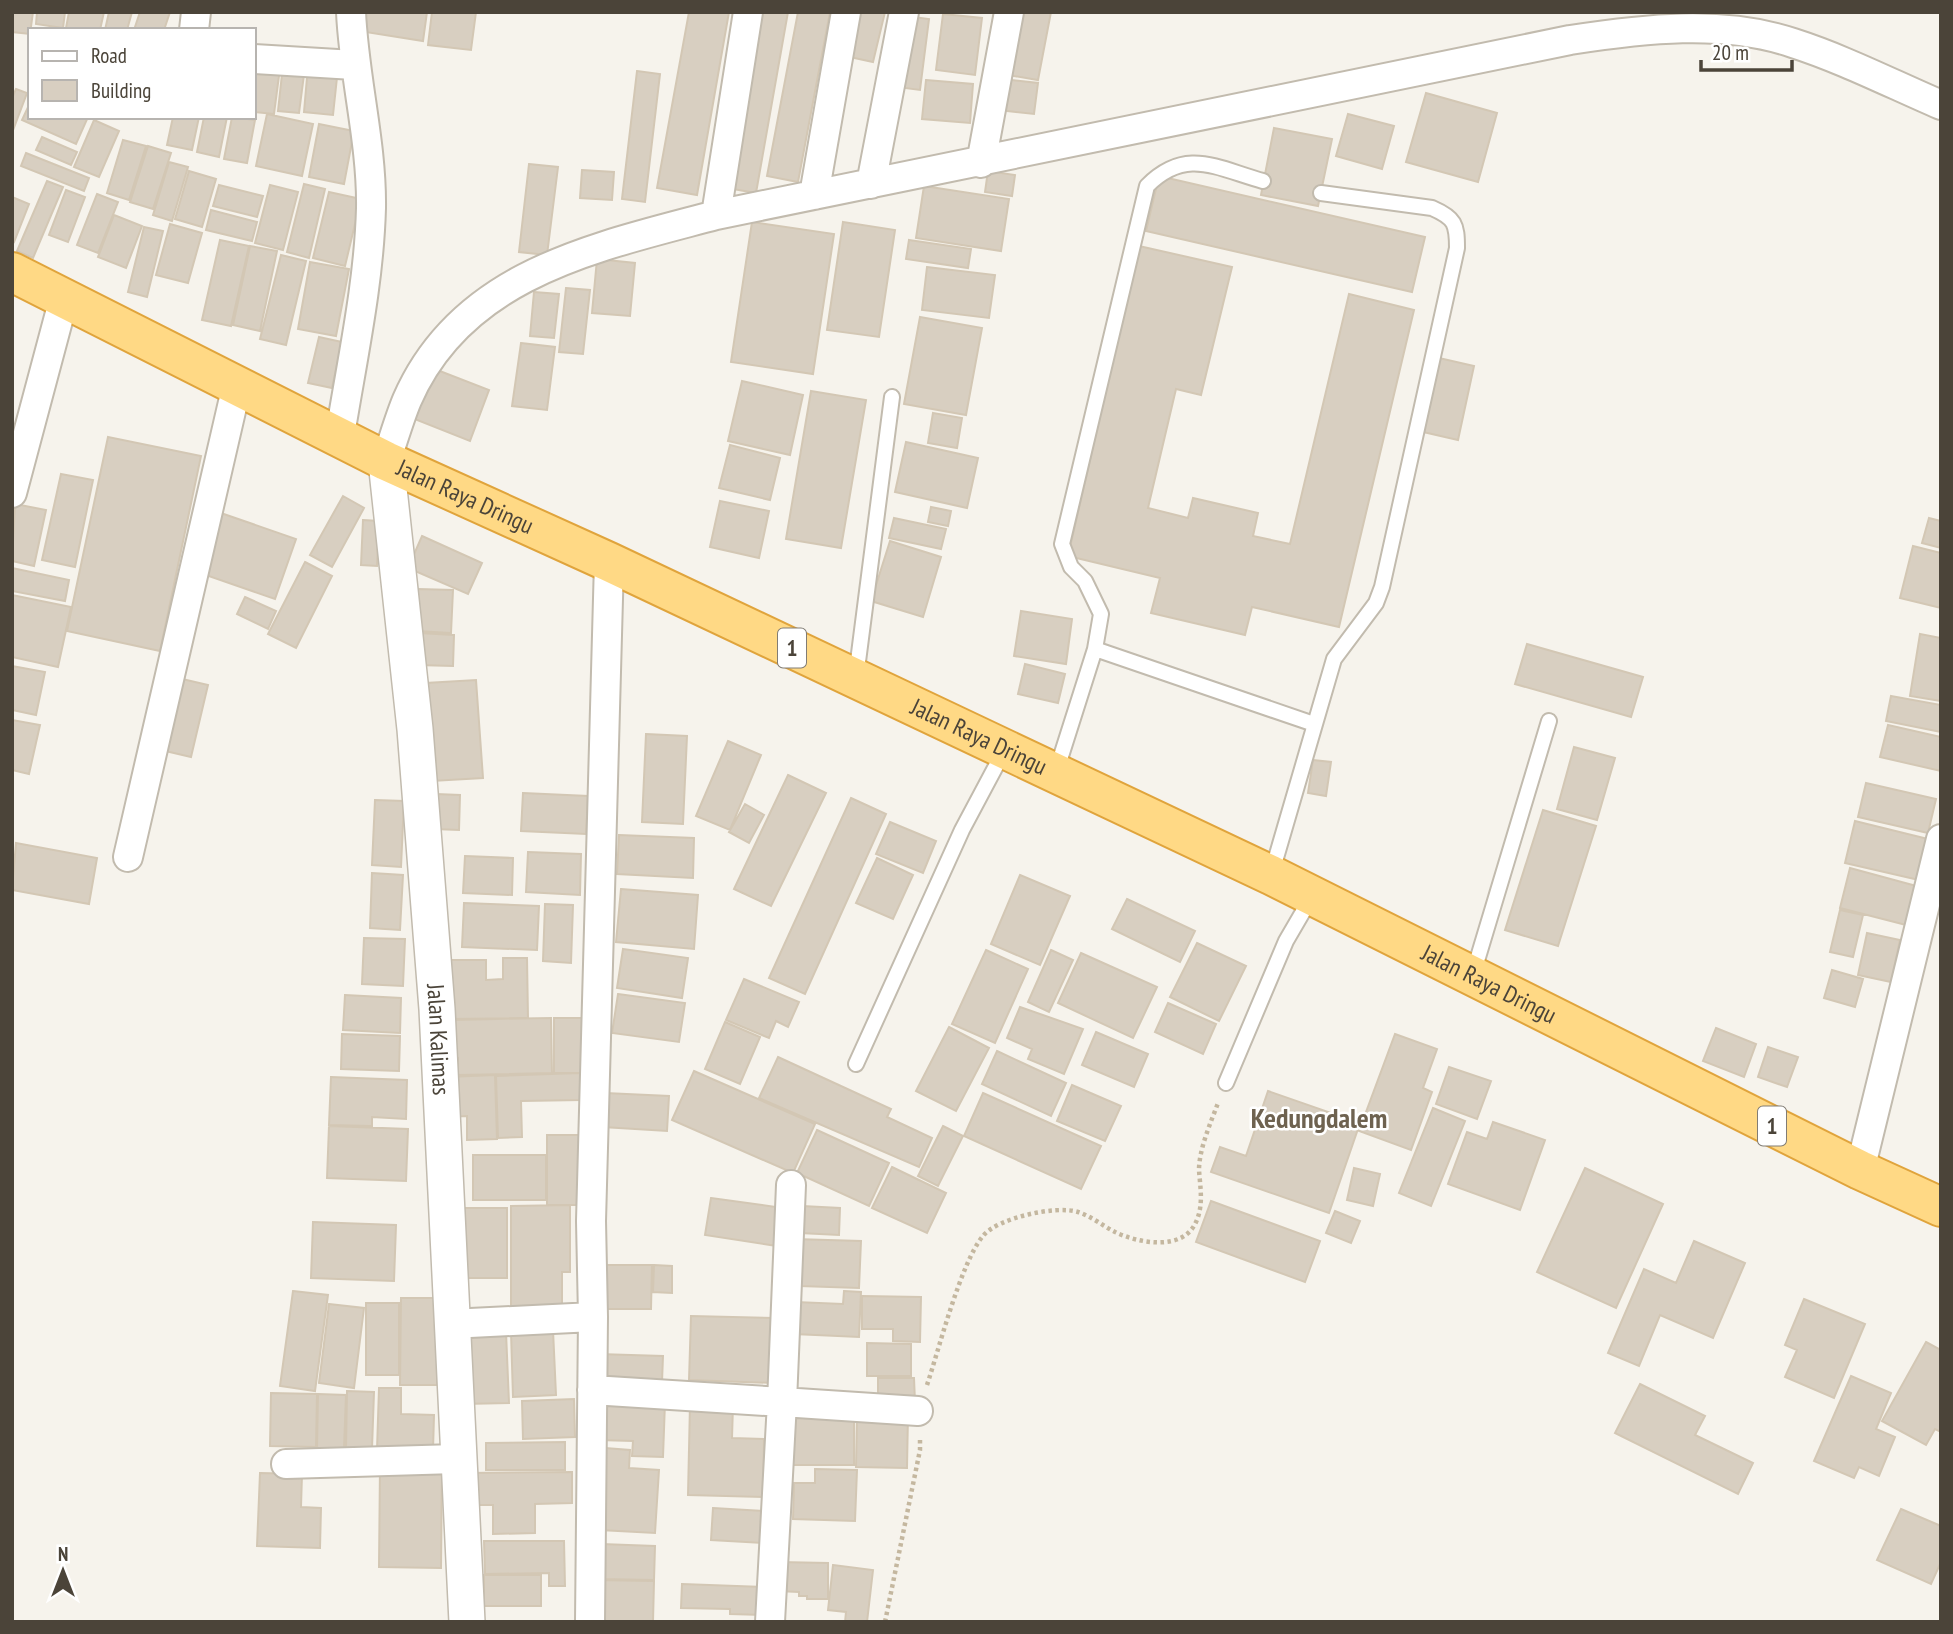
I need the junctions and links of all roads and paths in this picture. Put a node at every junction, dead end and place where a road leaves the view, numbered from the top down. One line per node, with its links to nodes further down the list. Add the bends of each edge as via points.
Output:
1 (351, 12): 7 (street)
2 (747, 12): 14 (street)
3 (846, 12): 13 (street)
4 (904, 12): 11 (street)
5 (1009, 12): 9 (street)
6 (256, 60): 7 (street)
7 (354, 65): 19 (street, via 370,164 371,208)
8 (1941, 105): 9 (street, via 1791,42 1713,29 1636,30)
9 (981, 163): 11 (street)
10 (1263, 181): 23 (lane, via 1199,163 1170,167 1147,186 1062,544 1101,614)
11 (871, 184): 13 (street)
12 (1321, 193): 26 (lane, via 1432,208 1448,215 1457,229 1457,248 1382,587 1376,603 1334,659)
13 (814, 195): 14 (street)
14 (716, 215): 20 (street, via 579,253 506,286 445,340 408,398)
15 (12, 272): 16 (highway, Jalan Raya Dringu / 1)
16 (64, 298): 17 (highway, Jalan Raya Dringu / 1); 21 (street)
17 (237, 385): 19 (highway, Jalan Raya Dringu / 1); 30 (street)
18 (892, 397): 24 (lane)
19 (340, 435): 20 (highway, Jalan Raya Dringu / 1)
20 (386, 461): 22 (highway, Jalan Raya Dringu / 1); 40 (street, Jalan Kalimas, via 415,729 436,1009)
21 (12, 493)
22 (610, 562): 24 (highway, Jalan Raya Dringu / 1); 39 (street)
23 (1095, 649): 26 (lane); 28 (lane)
24 (855, 678): 27 (highway, Jalan Raya Dringu / 1)
25 (1549, 721): 33 (lane)
26 (1314, 724): 31 (lane)
27 (1005, 749): 28 (highway, Jalan Raya Dringu / 1); 34 (lane, via 962,830)
28 (1055, 773): 31 (highway, Jalan Raya Dringu / 1)
29 (1941, 839): 36 (street)
30 (128, 857)
31 (1271, 875): 32 (highway, Jalan Raya Dringu / 1)
32 (1311, 897): 33 (highway, Jalan Raya Dringu / 1); 35 (lane, via 1286,941)
33 (1472, 976): 36 (highway, Jalan Raya Dringu / 1)
34 (856, 1063)
35 (1226, 1083): 43 (path, via 1199,1169 1203,1184 1196,1222 1185,1236 1175,1241 1144,1239 1118,1233 1076,1211 1042,1211 1011,1219 983,1234 968,1264)
36 (1860, 1170): 38 (highway, Jalan Raya Dringu / 1)
37 (791, 1185): 42 (street)
38 (1941, 1207)
39 (593, 1317): 40 (street); 41 (street)
40 (450, 1324): 44 (street, Jalan Kalimas)
41 (593, 1390): 42 (street); 47 (street)
42 (782, 1402): 43 (street); 48 (street)
43 (918, 1411): 49 (path, via 920,1450)
44 (457, 1459): 45 (street); 46 (street, Jalan Kalimas)
45 (286, 1464)
46 (467, 1622)
47 (590, 1622)
48 (770, 1622)
49 (884, 1622)

